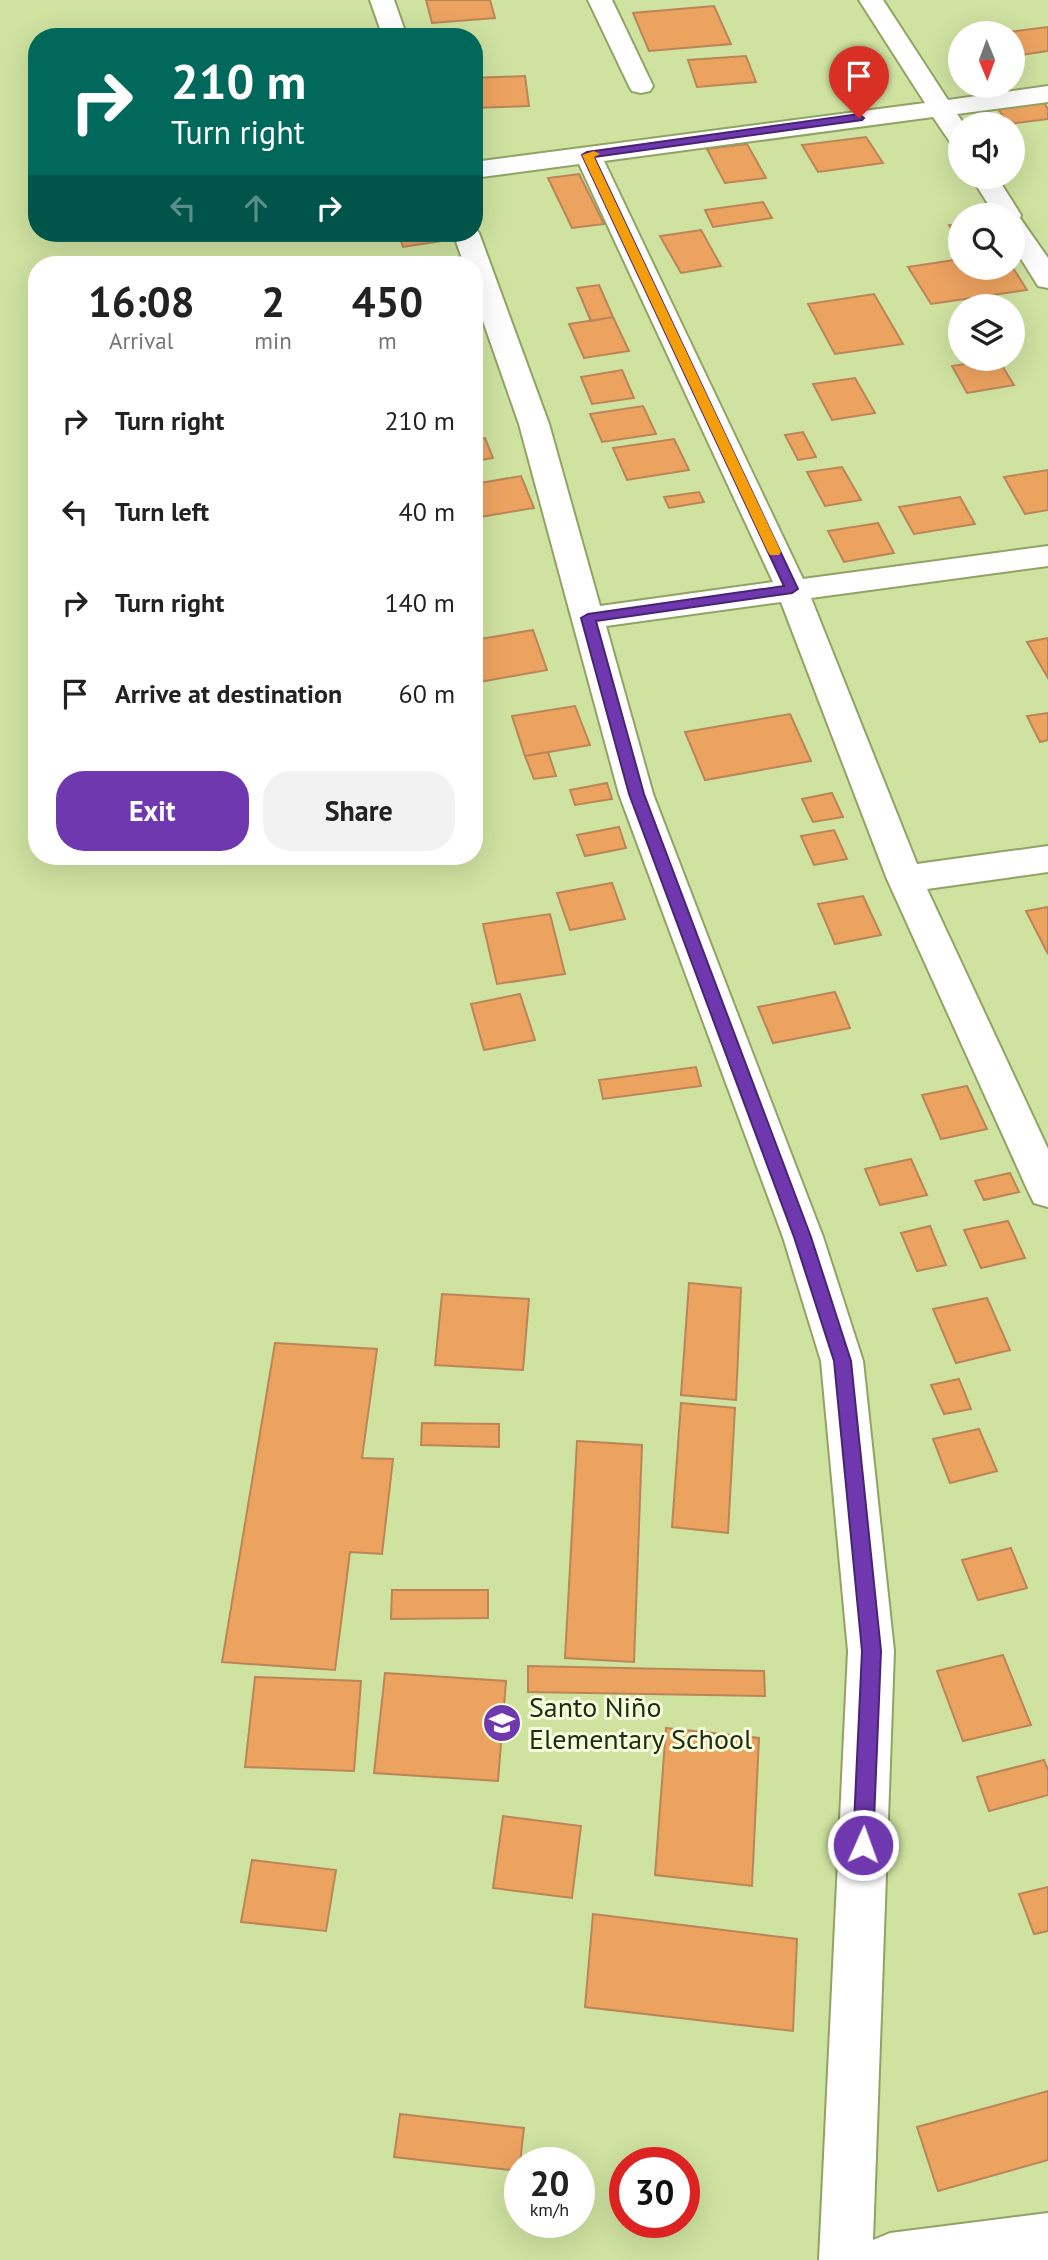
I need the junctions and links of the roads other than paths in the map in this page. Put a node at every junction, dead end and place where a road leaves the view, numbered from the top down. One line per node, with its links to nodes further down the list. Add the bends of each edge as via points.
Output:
1 (382, 0): 4 (street)
2 (600, 0): 5 (street)
3 (871, 0): 7 (street)
4 (392, 28)
5 (641, 86)
6 (1048, 94): 7 (street)
7 (940, 106): 8 (street); 9 (street)
8 (948, 119)
9 (587, 155): 10 (street); 15 (street)
10 (483, 169)
11 (1025, 243): 12 (street)
12 (1048, 280)
13 (483, 281): 16 (street, via 534,424)
14 (1048, 556): 15 (street)
15 (792, 589): 16 (street); 18 (street)
16 (588, 618): 21 (street, via 636,794 803,1237 842,1361 871,1651)
17 (1048, 859): 18 (street)
18 (905, 879): 19 (street)
19 (1048, 1191)
20 (1048, 2239): 22 (street)
21 (846, 2260)
22 (890, 2260)

